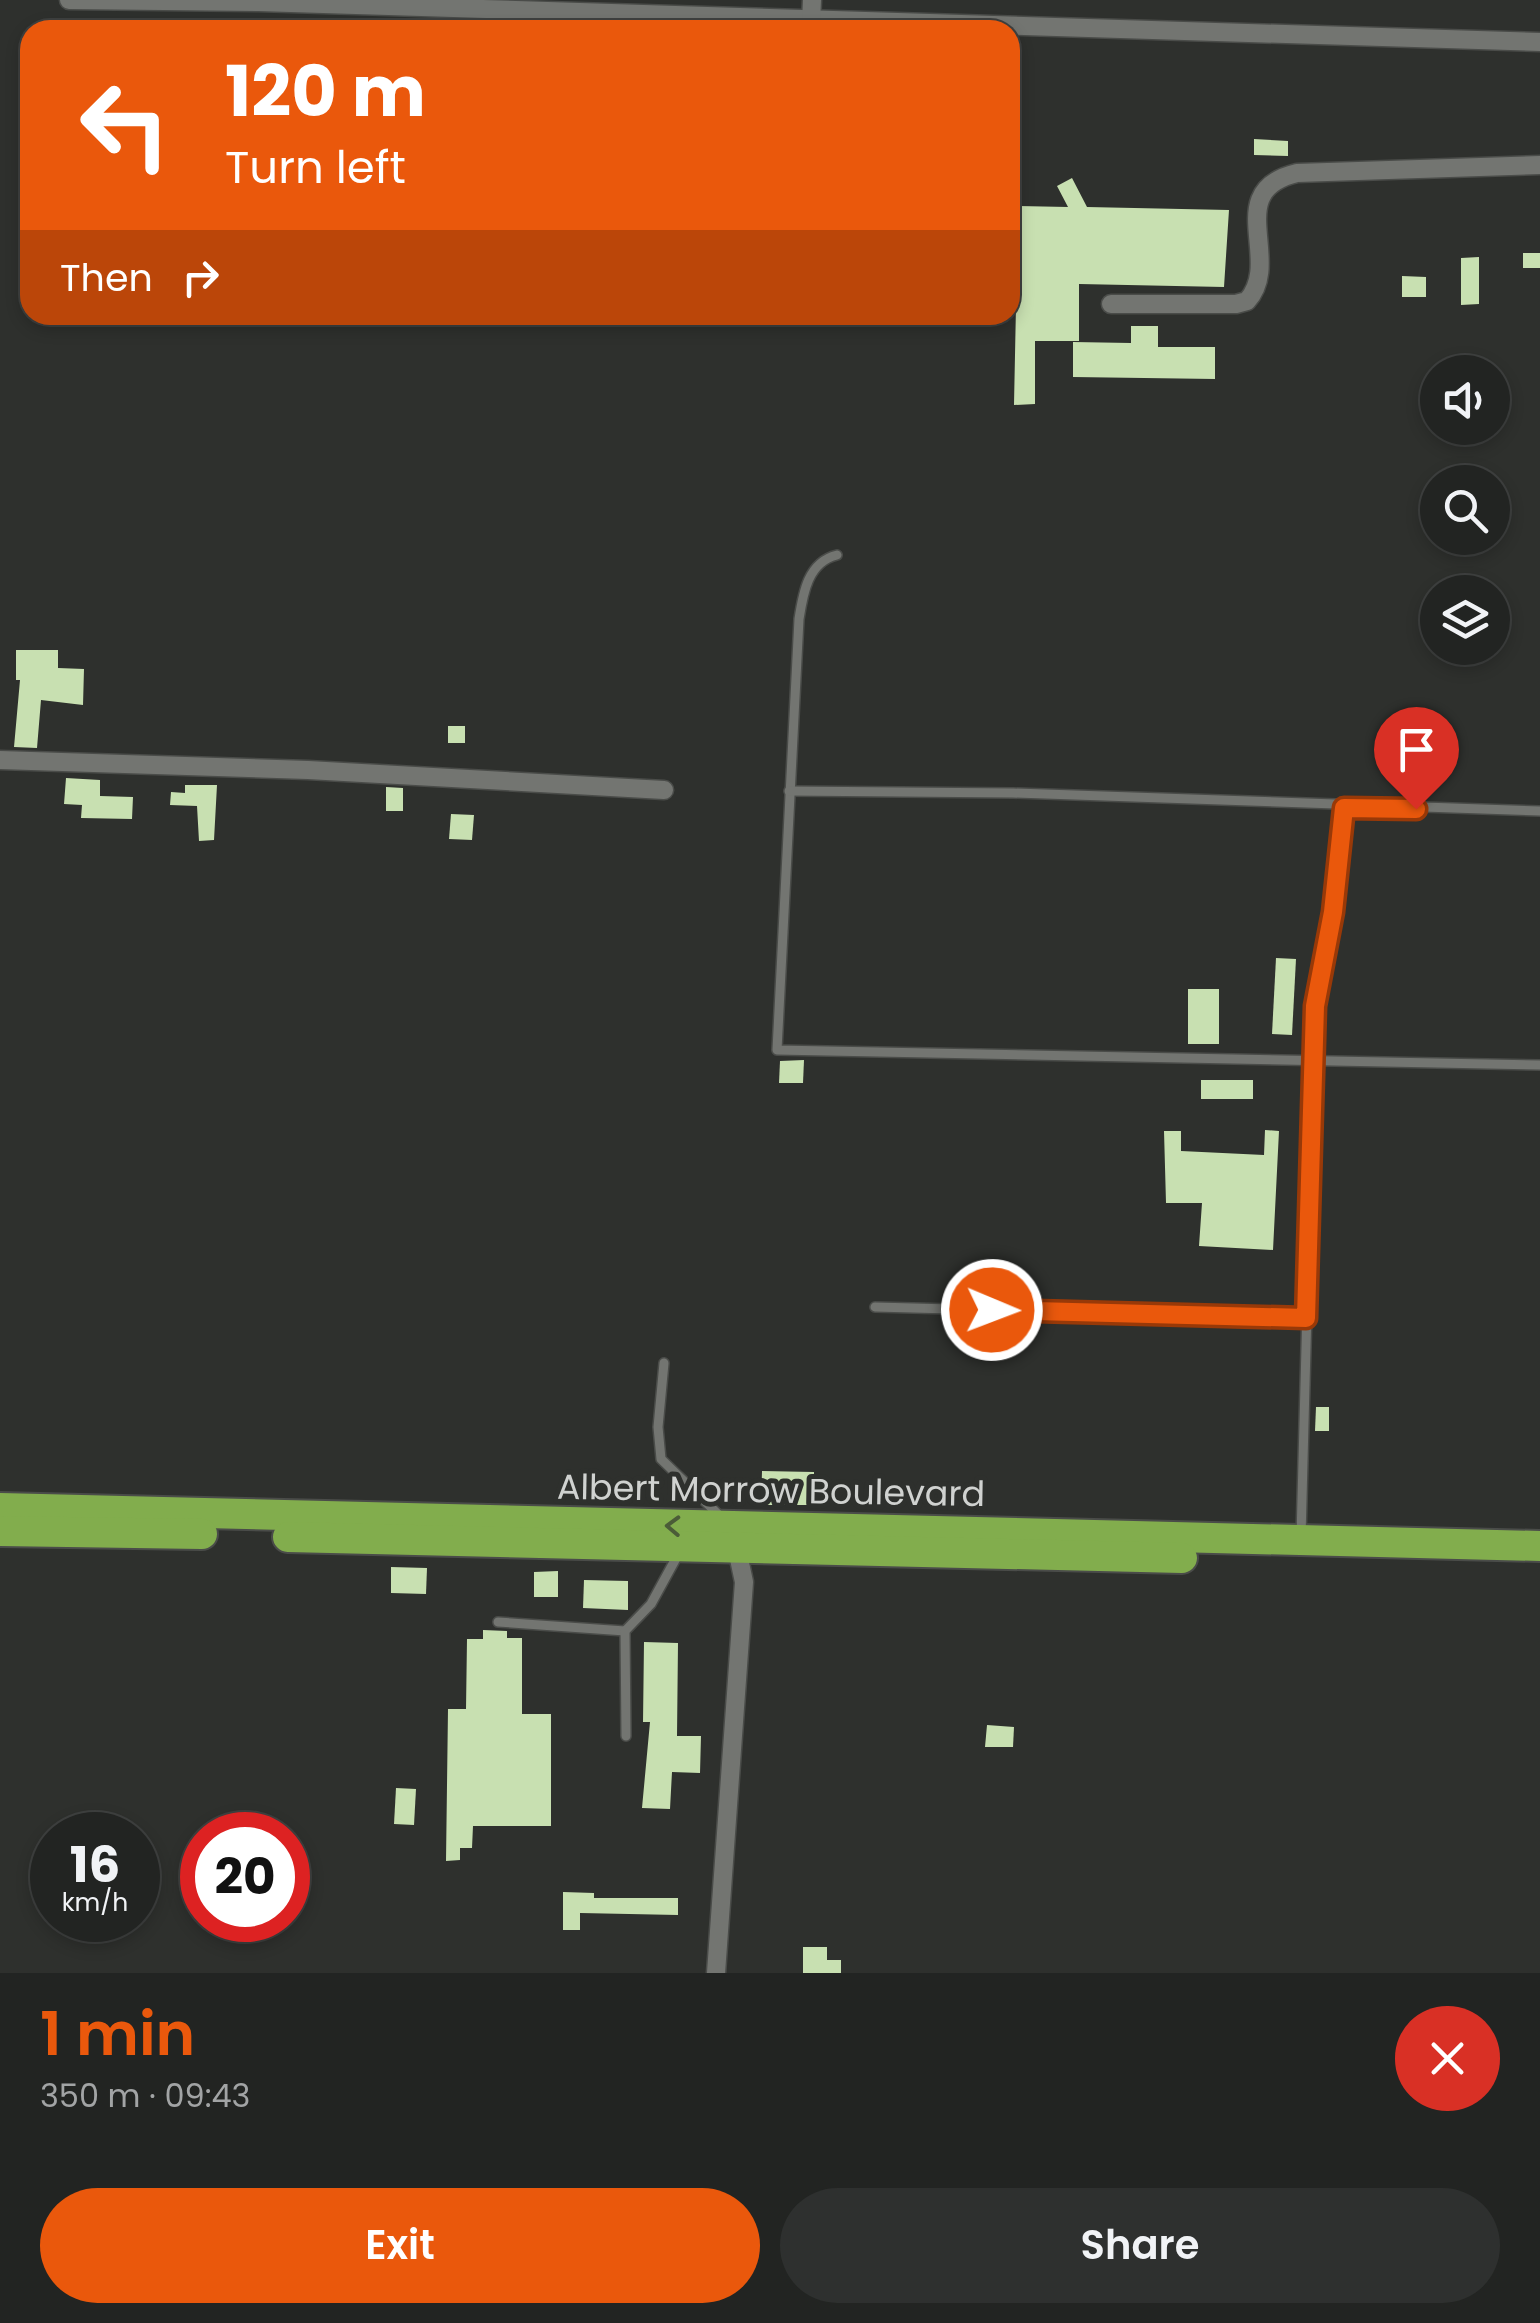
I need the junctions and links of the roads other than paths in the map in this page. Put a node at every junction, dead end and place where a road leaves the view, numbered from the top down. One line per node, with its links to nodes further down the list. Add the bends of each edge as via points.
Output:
1 (69, 0): 2 (street)
2 (91, 0): 3 (street)
3 (756, 20)
4 (1020, 28): 5 (street)
5 (1540, 42)
6 (1540, 165): 7 (street, via 1275,178 1258,204 1256,282 1247,300)
7 (1111, 304)
8 (837, 555): 11 (lane, via 819,564 802,604)
9 (0, 760): 10 (street)
10 (664, 790)
11 (789, 791): 12 (lane, via 1014,792); 14 (lane, via 777,1050)
12 (1344, 808): 13 (lane); 14 (lane)
13 (1540, 811)
14 (1313, 1060): 15 (lane); 17 (lane)
15 (1540, 1065)
16 (875, 1306): 17 (lane)
17 (1306, 1318): 22 (lane)
18 (664, 1363): 21 (lane, via 661,1459)
19 (0, 1508): 21 (highway, Albert Morrow Boulevard, one-way to 19)
20 (0, 1530): 24 (highway, Albert Morrow Boulevard)
21 (735, 1539): 22 (highway, Albert Morrow Boulevard); 24 (highway, Albert Morrow Boulevard); 25 (highway, Albert Morrow Boulevard); 29 (street, via 744,1582)
22 (1301, 1540): 23 (highway, Albert Morrow Boulevard)
23 (1540, 1546)
24 (681, 1548): 27 (lane, via 651,1604)
25 (1540, 1566)
26 (498, 1622): 27 (lane)
27 (625, 1631): 28 (lane)
28 (626, 1736)
29 (716, 1973)

